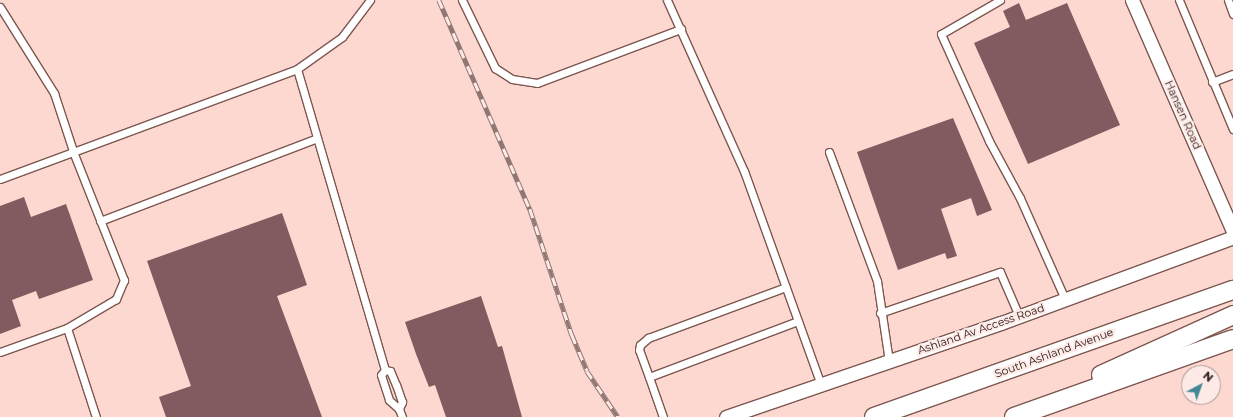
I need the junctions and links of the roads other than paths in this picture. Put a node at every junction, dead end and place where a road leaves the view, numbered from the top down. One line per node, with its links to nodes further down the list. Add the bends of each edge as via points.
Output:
1 (370, 0): 11 (lane, via 342,37)
2 (462, 0): 10 (lane, via 495,68 512,79 537,83)
3 (667, 0): 10 (lane)
4 (1000, 0): 24 (lane, via 941,34 989,141 1020,198)
5 (1132, 0): 20 (street, Hansen Road)
6 (1179, 0): 13 (lane)
7 (1228, 0): 9 (lane)
8 (0, 7): 17 (lane, via 54,93)
9 (1233, 14)
10 (681, 29): 22 (lane, via 744,170)
11 (296, 69): 15 (lane); 17 (lane)
12 (1233, 74): 13 (lane)
13 (1212, 82): 14 (lane)
14 (1232, 130)
15 (317, 138): 19 (lane); 33 (lane)
16 (829, 152): 25 (lane, via 878,281)
17 (74, 154): 18 (lane); 19 (lane)
18 (0, 180)
19 (100, 221): 29 (lane, via 124,280 121,293 109,305)
20 (1233, 231)
21 (1233, 237): 24 (street, Ashland Av Access Road)
22 (786, 287): 28 (lane); 34 (lane, via 643,341 639,350)
23 (1233, 290): 42 (main road, South Ashland Avenue)
24 (1065, 299): 27 (street, Ashland Av Access Road)
25 (880, 313): 27 (lane, via 1000,272); 32 (lane)
26 (1233, 315): 36 (main road, via 1100,375)
27 (1019, 316): 32 (street, Ashland Av Access Road)
28 (798, 321): 34 (lane); 35 (lane)
29 (67, 328): 31 (lane); 38 (lane)
30 (1233, 339): 36 (main road)
31 (0, 352)
32 (889, 361): 35 (street, Ashland Av Access Road)
33 (385, 370): 37 (lane, via 382,376 389,400); 37 (lane, via 390,372 396,384 402,402)
34 (649, 377): 40 (lane)
35 (821, 385): 41 (street, Ashland Av Access Road)
36 (1073, 396): 43 (main road)
37 (399, 409): 39 (lane)
38 (96, 417)
39 (402, 417)
40 (663, 417)
41 (726, 417)
42 (874, 417)
43 (1014, 417)

